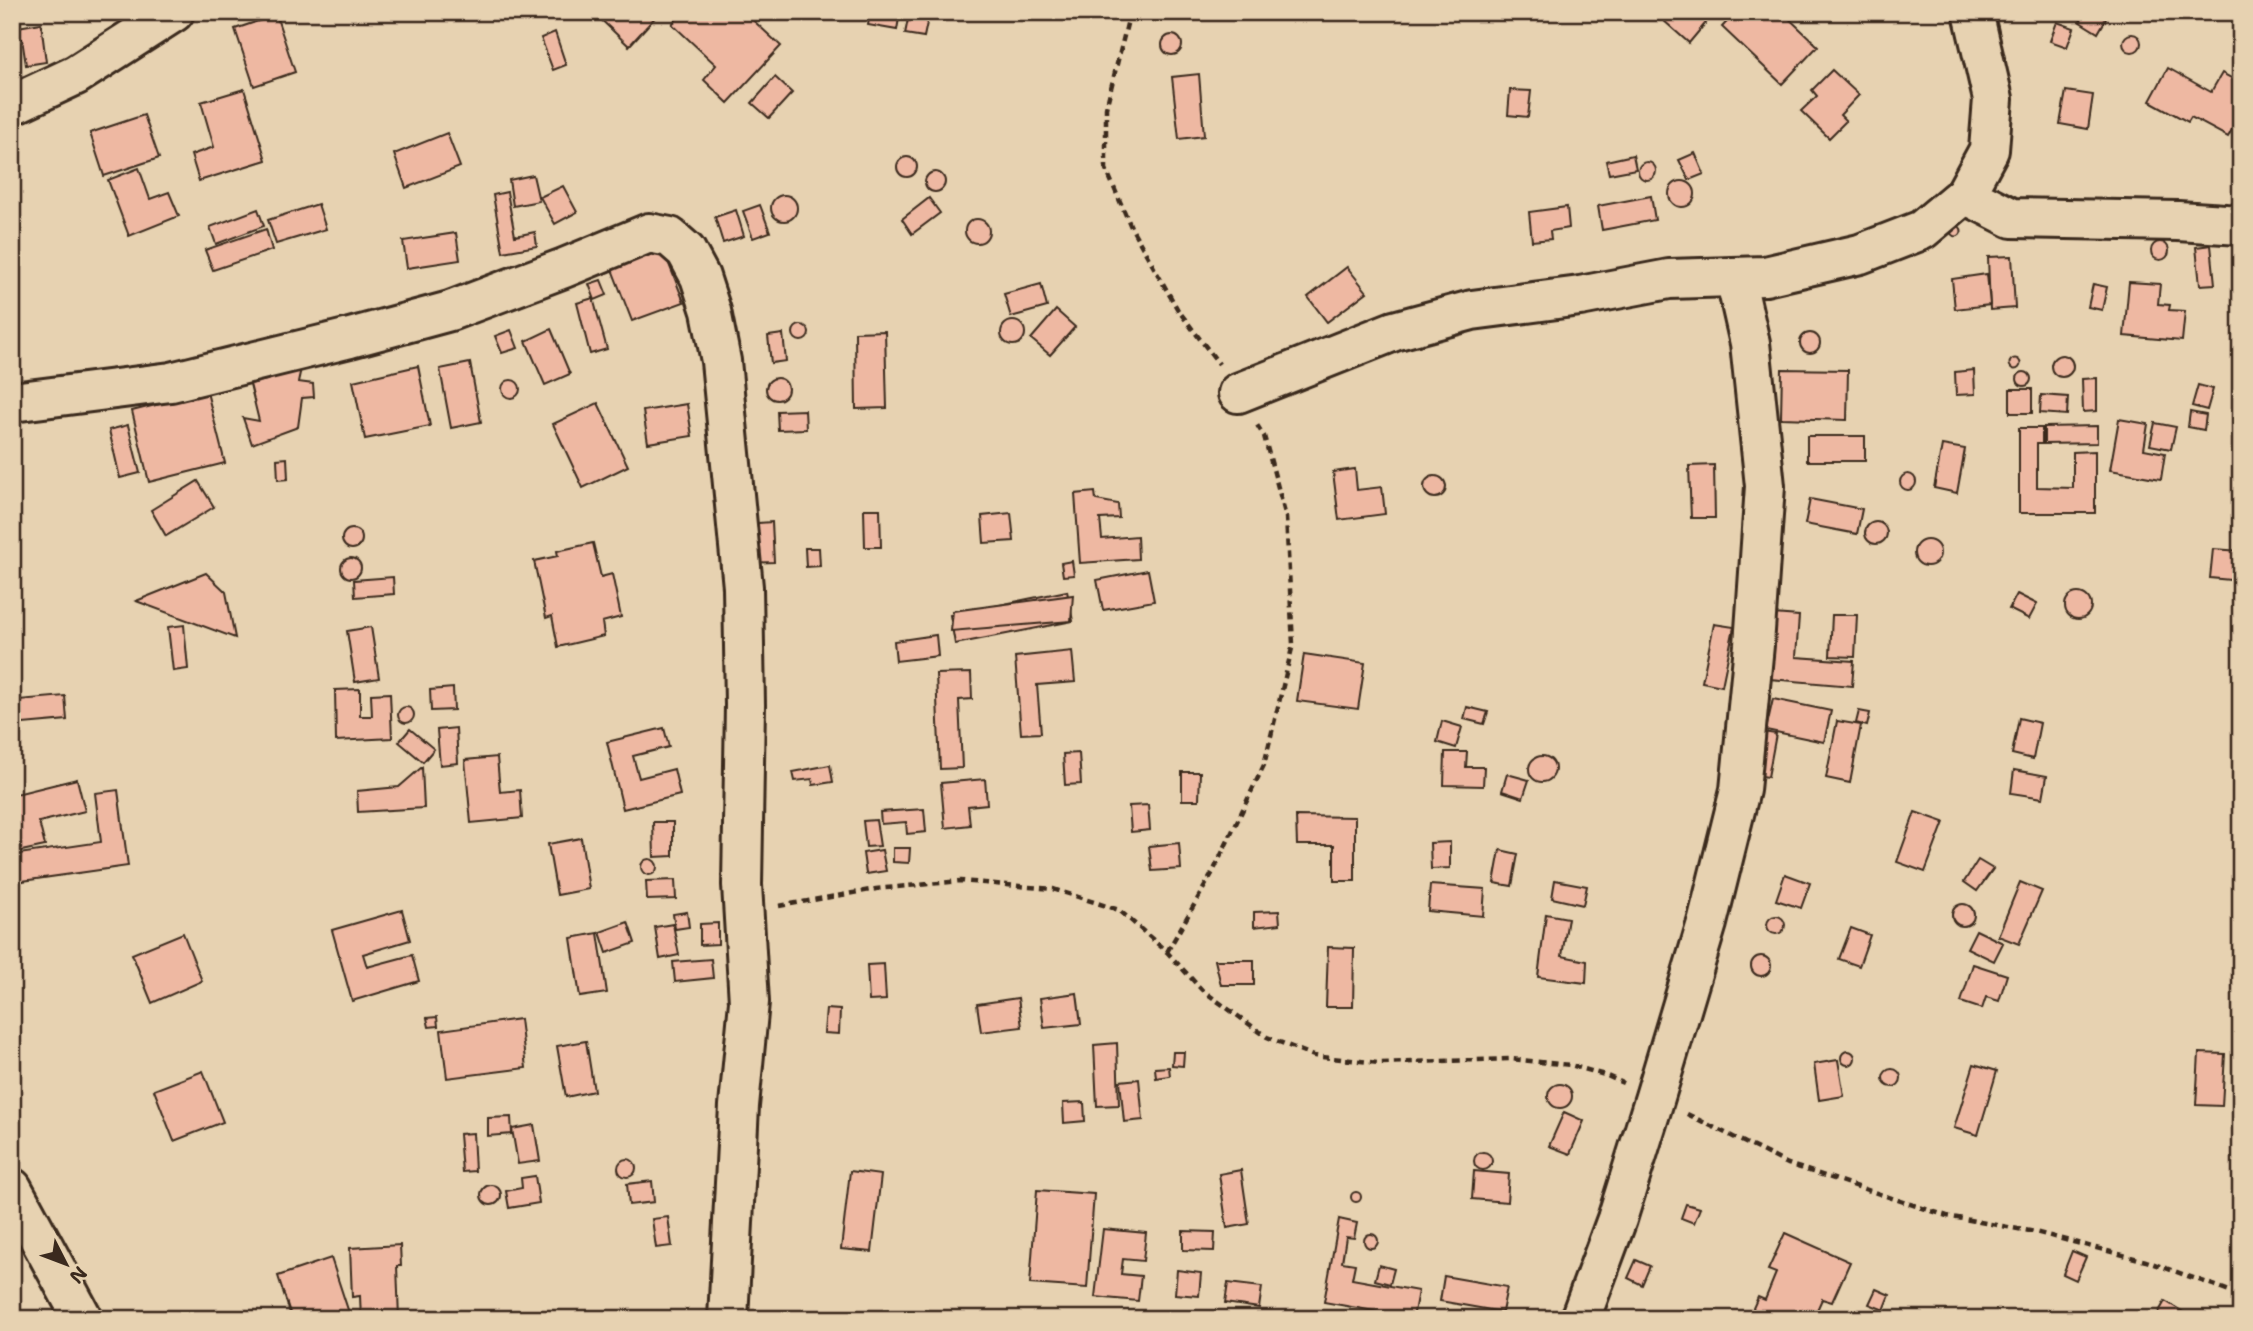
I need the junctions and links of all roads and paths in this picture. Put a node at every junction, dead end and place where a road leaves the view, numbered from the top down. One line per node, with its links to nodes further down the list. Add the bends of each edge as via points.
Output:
1 (174, 12): 4 (street, via 76,75)
2 (1130, 12): 8 (path, via 1106,107 1106,169 1131,227 1178,310)
3 (1973, 12): 5 (street, via 1993,99 1989,150)
4 (12, 105)
5 (1965, 194): 6 (street, via 2012,218); 7 (street, via 1922,230 1860,254 1765,276)
6 (2241, 225)
7 (1735, 277): 8 (street, via 1669,279 1472,310 1394,331); 12 (street, via 1750,343 1765,486 1740,790 1707,923)
8 (1238, 393): 11 (path, via 1264,436 1286,517 1293,644 1264,765 1213,872)
9 (12, 402): 10 (street, via 171,382 350,338 450,311 649,233 670,237 686,251 700,277 721,361 743,587)
10 (743, 912): 11 (path, via 876,889 961,881 1052,889 1119,910); 16 (street, via 749,1002)
11 (1167, 952): 12 (path, via 1202,990 1234,1014 1267,1037 1314,1056 1378,1063 1511,1059 1570,1065)
12 (1655, 1097): 14 (path, via 1788,1164 1947,1216 2035,1232 2146,1261); 17 (street)
13 (12, 1188): 15 (street)
14 (2241, 1295)
15 (83, 1319)
16 (728, 1319)
17 (1580, 1319)

